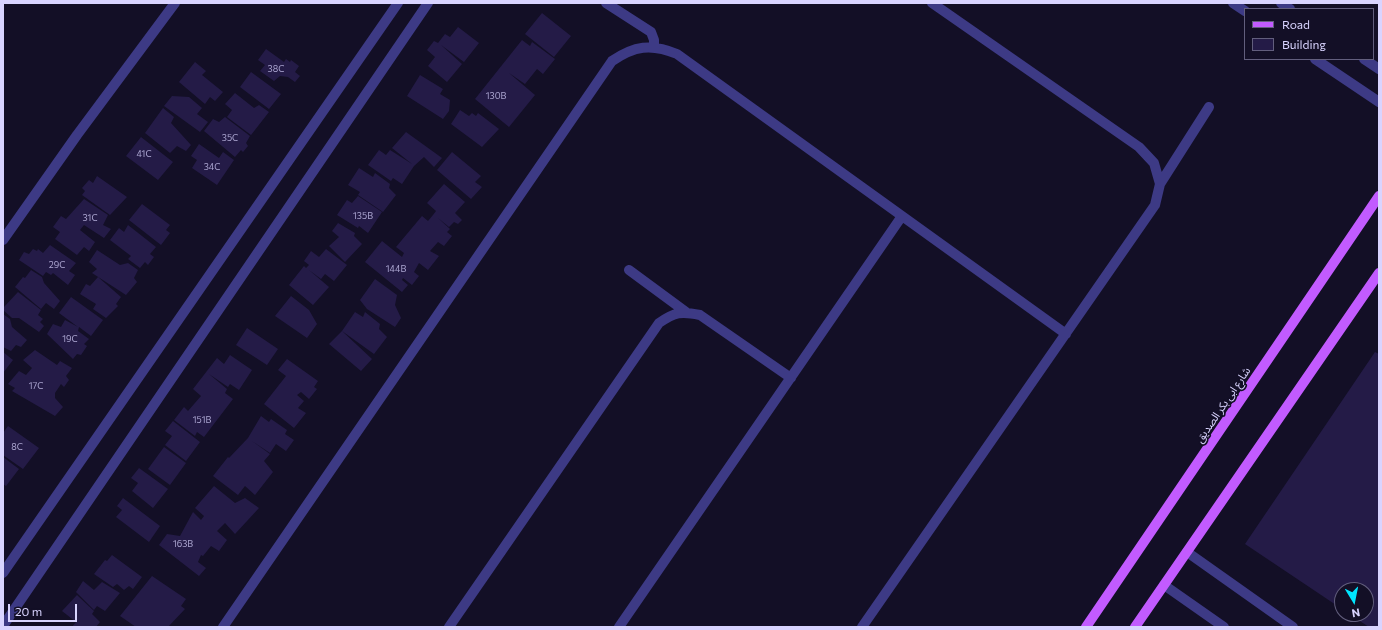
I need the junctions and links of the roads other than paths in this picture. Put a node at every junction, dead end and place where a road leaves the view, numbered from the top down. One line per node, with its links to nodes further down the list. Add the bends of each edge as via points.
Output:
1 (175, 3): 17 (street)
2 (398, 3): 24 (street)
3 (428, 3): 26 (street)
4 (606, 3): 8 (street, via 651,32)
5 (932, 3): 14 (street, via 1139,147 1154,163)
6 (1233, 3): 7 (street)
7 (1244, 10)
8 (654, 47): 16 (street, via 676,54); 27 (street, via 639,48 612,61)
9 (1316, 60): 12 (street)
10 (1366, 60): 11 (street)
11 (1379, 69)
12 (1379, 102)
13 (1209, 107): 14 (street)
14 (1160, 184): 21 (street, via 1155,205)
15 (1379, 196): 31 (main road, شارع ابى بكر الصديق)
16 (902, 216): 21 (street); 22 (street)
17 (3, 240)
18 (628, 270): 20 (street)
19 (1379, 273): 23 (main road)
20 (686, 312): 22 (street, via 700,315); 28 (street, via 671,314 660,323)
21 (1066, 334): 30 (street)
22 (791, 378): 29 (street)
23 (1187, 552): 25 (main road); 34 (street)
24 (3, 573)
25 (1164, 585): 32 (main road); 33 (street)
26 (3, 626)
27 (223, 627)
28 (449, 627)
29 (619, 627)
30 (862, 627)
31 (1086, 627)
32 (1135, 627)
33 (1224, 627)
34 (1293, 627)

